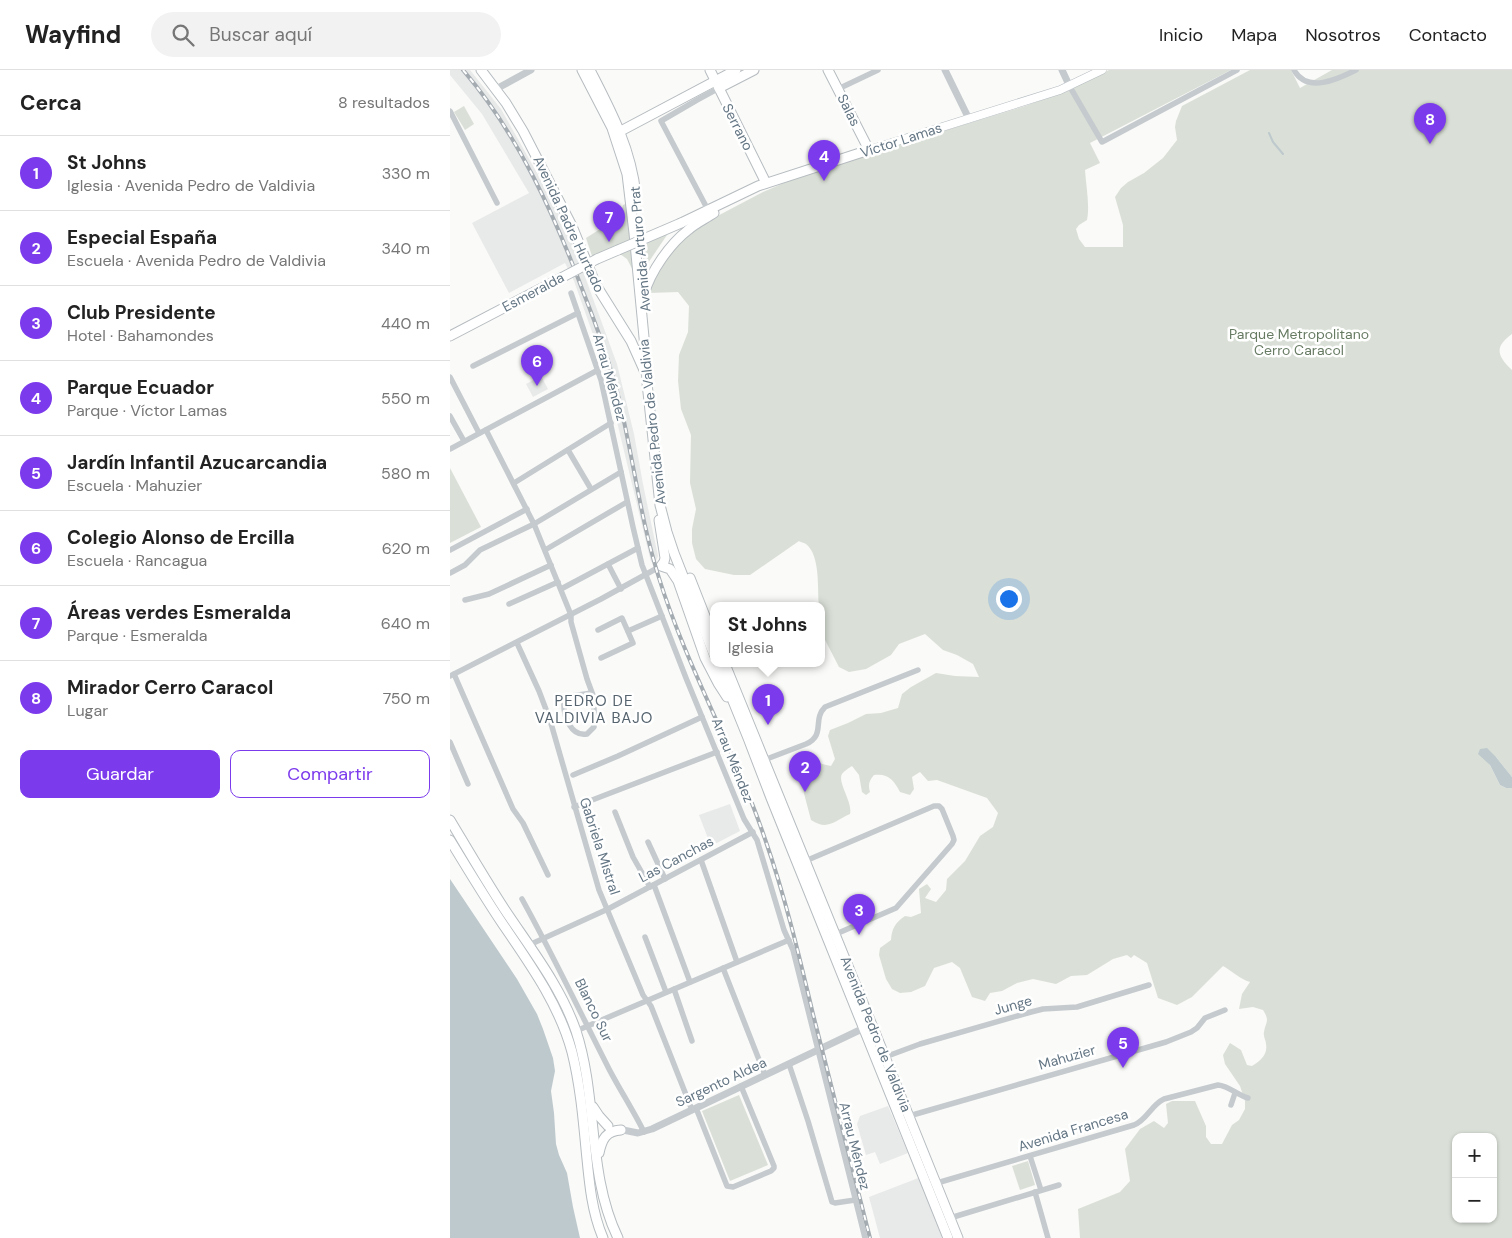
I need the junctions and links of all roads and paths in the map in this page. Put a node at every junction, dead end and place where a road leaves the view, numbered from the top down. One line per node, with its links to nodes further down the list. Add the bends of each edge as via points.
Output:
1 (482, 70): 18 (main road, Avenida Padre Hurtado)
2 (531, 70): 18 (street)
3 (582, 70): 22 (main road, Avenida Arturo Prat)
4 (590, 70): 22 (main road, Avenida Arturo Prat)
5 (710, 70): 16 (main road, Serrano)
6 (736, 70): 16 (main road)
7 (754, 70): 16 (main road)
8 (828, 70): 19 (main road, Salas)
9 (878, 70): 19 (street)
10 (945, 70): 21 (street)
11 (1062, 70): 17 (street)
12 (1102, 70): 17 (main road, Víctor Lamas)
13 (1237, 70): 17 (street, via 1102,142)
14 (1294, 70): 15 (street, via 1303,80 1320,83 1337,80)
15 (1356, 70)
16 (717, 85): 22 (main road); 24 (main road, Serrano); 26 (street, via 661,121)
17 (1070, 86): 21 (main road, Víctor Lamas)
18 (496, 89): 36 (main road, Avenida Padre Hurtado, via 519,124 558,198 596,285 634,347)
19 (838, 90): 23 (main road, Salas)
20 (450, 112): 25 (street)
21 (969, 118): 23 (main road, Víctor Lamas)
22 (617, 133): 29 (main road, Avenida Arturo Prat, via 630,160 635,182)
23 (869, 150): 24 (main road, Víctor Lamas)
24 (766, 183): 26 (main road, Víctor Lamas); 29 (main road, via 686,231 654,271)
25 (497, 203)
26 (708, 210): 27 (main road, Víctor Lamas, bridge)
27 (618, 250): 31 (main road, Esmeralda, bridge)
28 (571, 293): 30 (street, Arrau Méndez)
29 (642, 296): 32 (main road, Avenida Arturo Prat); 36 (main road, Avenida Pedro de Valdivia)
30 (578, 313): 33 (street); 34 (street, Arrau Méndez)
31 (450, 336)
32 (649, 347): 67 (main road, Avenida Pedro de Valdivia, via 667,513)
33 (473, 366)
34 (598, 370): 38 (street, Arrau Méndez); 39 (street)
35 (450, 377): 40 (street)
36 (647, 383): 48 (main road, Avenida Pedro de Valdivia)
37 (450, 416): 41 (street)
38 (611, 423): 43 (street); 44 (street, Arrau Méndez)
39 (486, 430): 40 (street); 45 (street)
40 (479, 433): 41 (street)
41 (464, 442): 42 (street)
42 (450, 449)
43 (568, 450): 45 (street); 46 (street)
44 (621, 472): 46 (street); 47 (street, Arrau Méndez)
45 (514, 483): 49 (street)
46 (591, 489): 50 (street)
47 (627, 502): 51 (street, Arrau Méndez); 53 (street)
48 (660, 505): 56 (main road, via 665,558); 64 (main road, Avenida Pedro de Valdivia)
49 (527, 508): 50 (street); 52 (street)
50 (534, 524): 53 (street); 57 (street, via 480,550 465,565)
51 (638, 548): 54 (street); 58 (street, Arrau Méndez)
52 (450, 550)
53 (545, 550): 55 (street)
54 (608, 564): 60 (street); 61 (street)
55 (551, 566): 59 (street); 62 (street, via 489,594)
56 (661, 566): 58 (street); 72 (main road, via 670,569 680,586)
57 (450, 573)
58 (646, 575): 60 (street); 66 (street, Arrau Méndez)
59 (558, 582): 61 (street); 63 (street)
60 (621, 589): 65 (street)
61 (561, 590): 65 (street)
62 (465, 600)
63 (509, 604)
64 (695, 610): 71 (main road, Avenida Pedro de Valdivia); 72 (main road)
65 (571, 615): 70 (street); 78 (street)
66 (662, 616): 69 (street); 79 (street, Arrau Méndez)
67 (710, 629)
68 (598, 630): 69 (street, via 622,618)
69 (628, 631): 74 (street, via 633,643)
70 (517, 643): 77 (street); 85 (street, Gabriela Mistral, via 550,720)
71 (710, 646)
72 (701, 648): 73 (main road)
73 (710, 657)
74 (601, 658)
75 (720, 668): 82 (main road, Avenida Pedro de Valdivia); 92 (main road, Avenida Pedro de Valdivia, via 770,798)
76 (918, 670): 82 (street, via 826,707 820,715 813,741)
77 (452, 675): 93 (street, via 513,809)
78 (592, 692): 78 (street, via 594,727 587,734 578,734 569,724 564,702 571,696)
79 (702, 717): 81 (street, Arrau Méndez); 83 (street)
80 (450, 742): 84 (street)
81 (717, 752): 85 (street); 88 (street, Arrau Méndez, via 744,819)
82 (764, 760): 92 (main road, Avenida Pedro de Valdivia)
83 (573, 775)
84 (468, 784)
85 (574, 807): 97 (street, Gabriela Mistral, via 596,884)
86 (615, 812): 95 (street, via 633,857)
87 (450, 820): 102 (main road)
88 (753, 832): 91 (street, Las Canchas); 101 (street, Arrau Méndez)
89 (450, 840): 130 (main road, via 556,1009 566,1031)
90 (648, 842): 94 (street)
91 (701, 860): 94 (street, Las Canchas); 103 (street)
92 (801, 862): 98 (main road, Avenida Pedro de Valdivia); 98 (street, via 936,806 942,809 953,836 952,844 896,908); 113 (main road, Avenida Pedro de Valdivia)
93 (548, 875)
94 (665, 879): 95 (street, Las Canchas)
95 (652, 886): 97 (street, Las Canchas); 105 (street)
96 (522, 899): 100 (street, Blanco Sur)
97 (608, 909): 100 (street, Las Canchas); 109 (street, Gabriela Mistral)
98 (836, 934): 111 (main road, Avenida Pedro de Valdivia)
99 (645, 937): 108 (street)
100 (544, 938): 102 (street, Las Canchas); 112 (street, Blanco Sur)
101 (789, 940): 103 (street); 117 (street, Arrau Méndez)
102 (529, 945): 114 (main road, via 559,992)
103 (737, 962): 104 (street)
104 (723, 968): 105 (street); 121 (street)
105 (690, 982): 107 (street)
106 (1149, 985): 118 (street, Junge, via 1077,1007 1031,1012)
107 (674, 989): 108 (street); 116 (street)
108 (666, 992): 109 (street)
109 (647, 1000): 112 (street); 127 (street, Gabriela Mistral)
110 (1224, 1010): 129 (street, Mahuzier, via 1205,1018 1191,1032 1166,1042)
111 (870, 1019): 113 (main road); 115 (main road, Avenida Pedro de Valdivia)
112 (588, 1025): 114 (street); 133 (street, Blanco Sur)
113 (864, 1028): 115 (main road); 117 (street, Sargento Aldea); 120 (main road, Avenida Pedro de Valdivia)
114 (576, 1031): 125 (main road)
115 (875, 1032): 118 (main road, Avenida Pedro de Valdivia)
116 (692, 1040)
117 (818, 1050): 119 (street, Sargento Aldea); 141 (street, Arrau Méndez)
118 (886, 1056): 120 (main road); 129 (main road, Avenida Pedro de Valdivia)
119 (788, 1064): 121 (street, Sargento Aldea); 141 (street, via 832,1202)
120 (879, 1064): 128 (main road, Avenida Pedro de Valdivia)
121 (766, 1075): 122 (street, Sargento Aldea)
122 (741, 1086): 127 (street, Sargento Aldea); 127 (street, Gabriela Mistral, via 774,1166 771,1171 733,1187 727,1186)
123 (1235, 1093): 124 (street, Avenida Francesa); 126 (street); 134 (street, Avenida Francesa, via 1218,1085 1164,1100 1137,1124)
124 (1248, 1098)
125 (591, 1102): 130 (main road); 131 (main road)
126 (1230, 1105)
127 (694, 1109): 133 (street, Sargento Aldea)
128 (898, 1113): 129 (main road); 136 (main road, Avenida Pedro de Valdivia)
129 (909, 1116): 137 (main road, Avenida Pedro de Valdivia)
130 (588, 1122): 131 (street, Sargento Aldea); 135 (main road); 143 (main road, via 591,1192)
131 (608, 1126): 132 (street, Sargento Aldea)
132 (621, 1130): 133 (street, Sargento Aldea); 135 (main road, via 604,1136)
133 (644, 1132)
134 (1030, 1156): 137 (street, Avenida Francesa); 139 (street)
135 (597, 1160): 144 (main road, via 605,1204)
136 (925, 1179): 137 (main road); 140 (main road, Avenida Pedro de Valdivia)
137 (937, 1183): 140 (main road); 142 (main road, Avenida Pedro de Valdivia)
138 (1059, 1185): 139 (street)
139 (1038, 1191): 142 (street); 148 (street)
140 (931, 1193): 146 (main road, Avenida Pedro de Valdivia)
141 (855, 1200): 145 (street, Arrau Méndez)
142 (950, 1218): 147 (main road, Avenida Pedro de Valdivia)
143 (603, 1238)
144 (618, 1238)
145 (865, 1238)
146 (948, 1238)
147 (958, 1238)
148 (1048, 1238)

